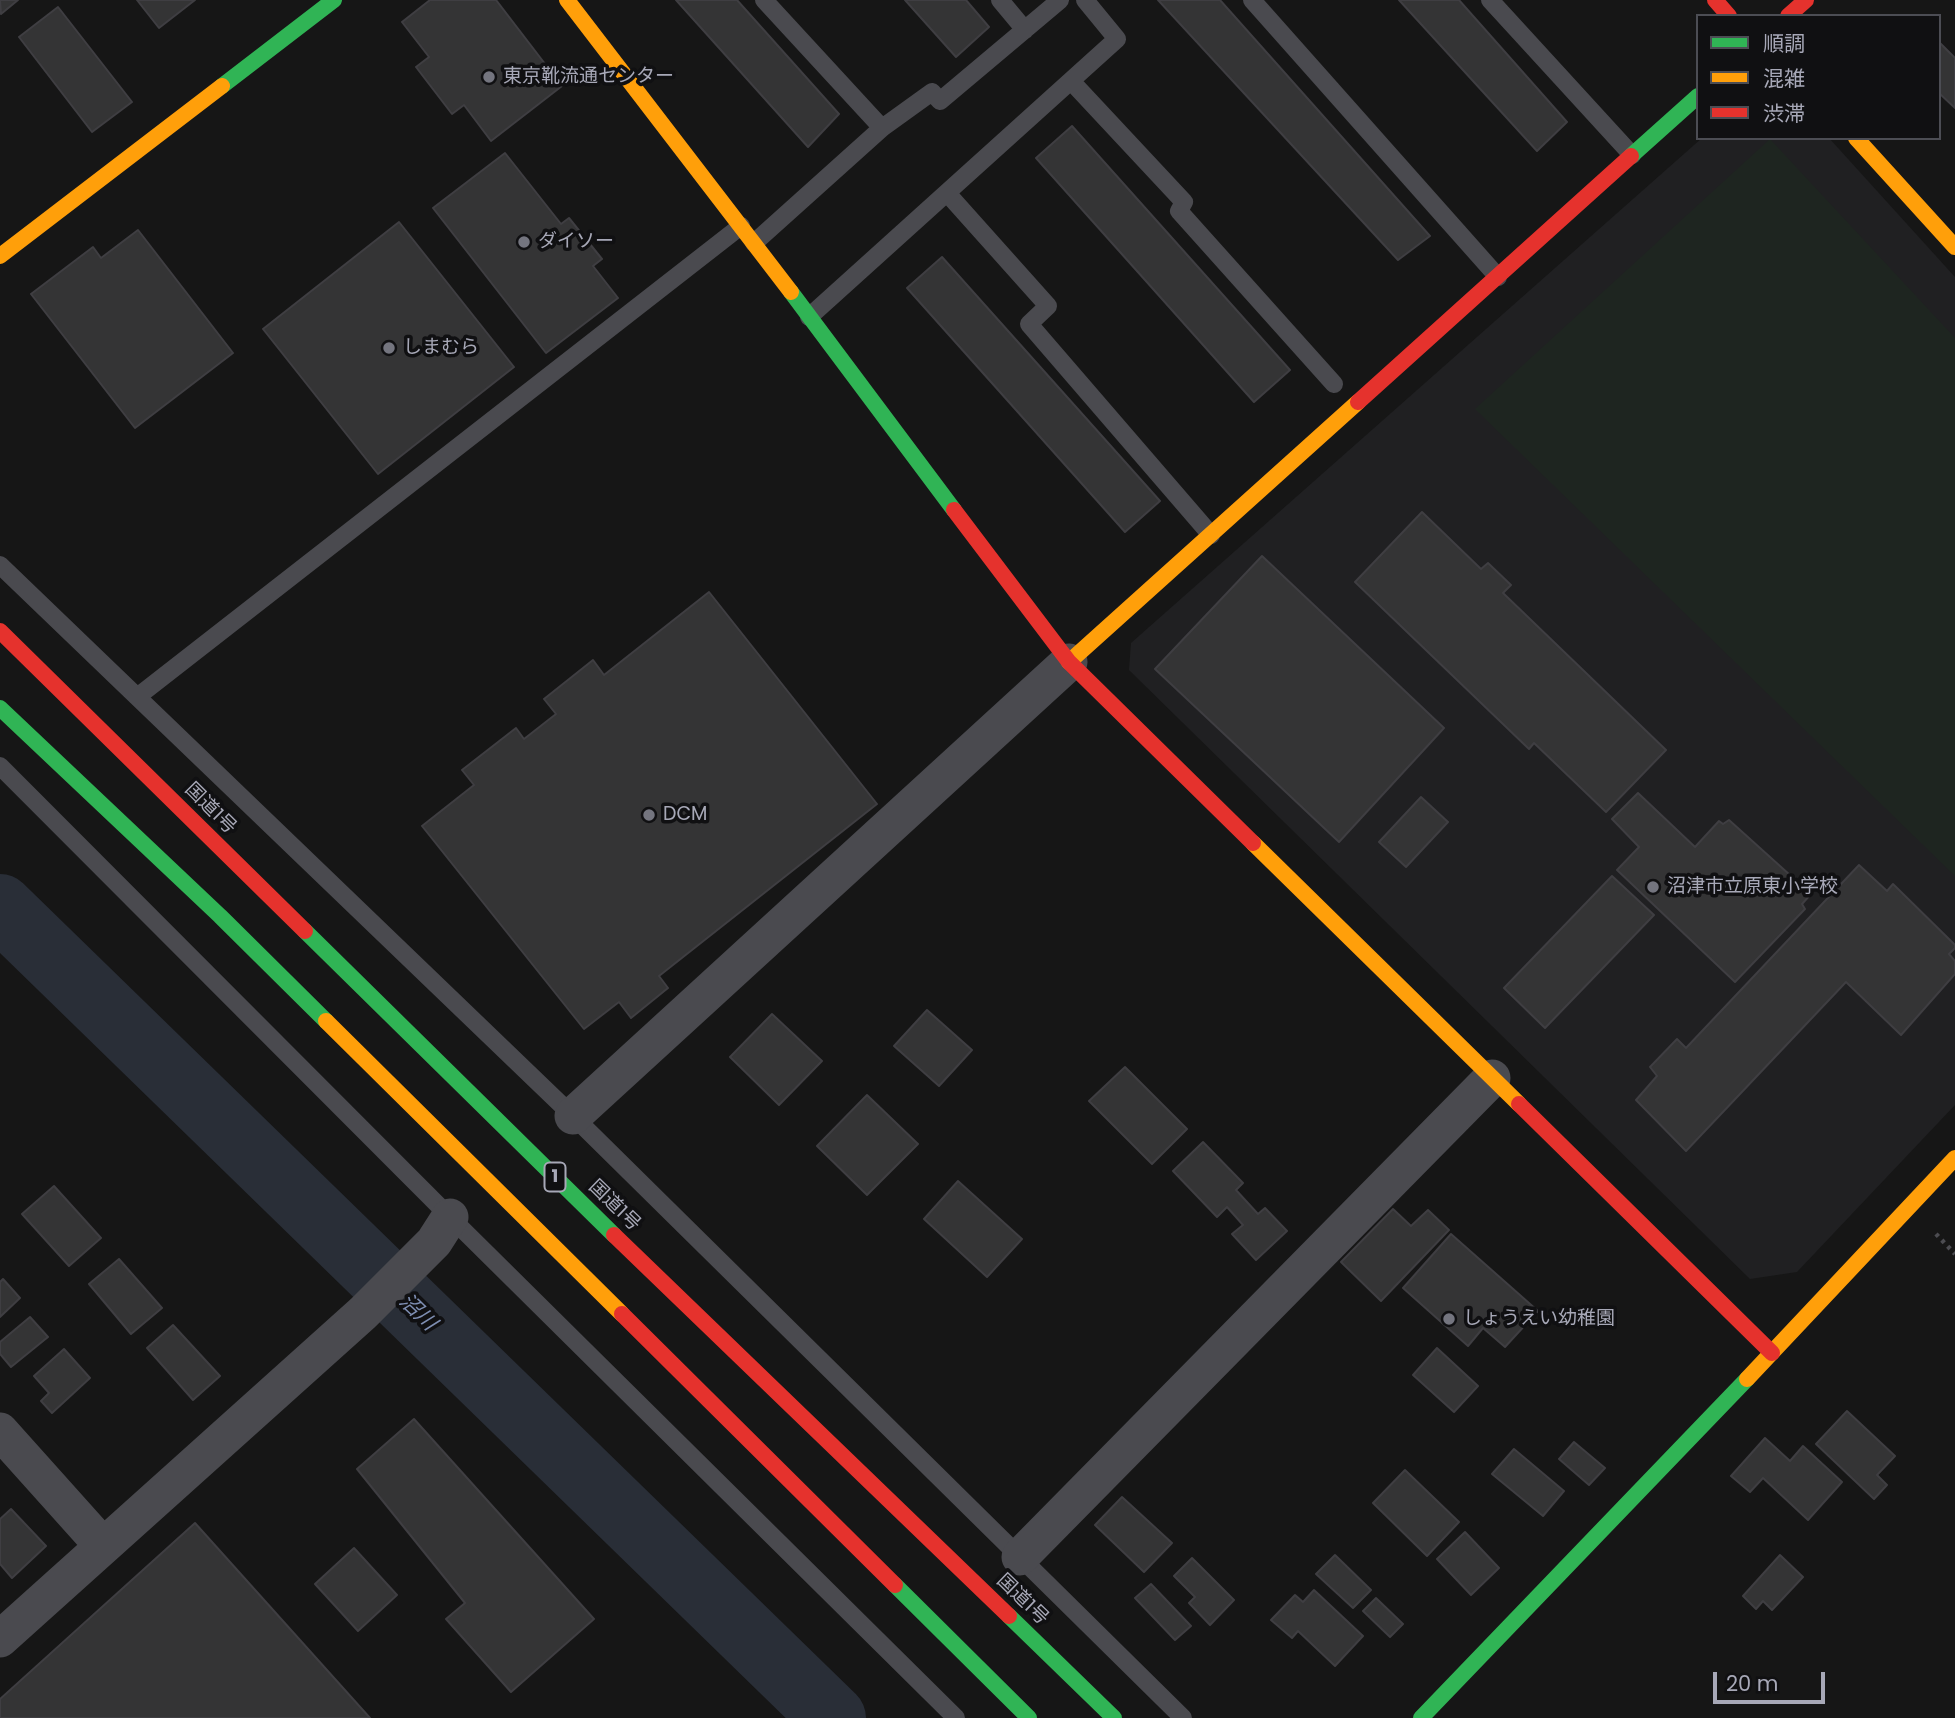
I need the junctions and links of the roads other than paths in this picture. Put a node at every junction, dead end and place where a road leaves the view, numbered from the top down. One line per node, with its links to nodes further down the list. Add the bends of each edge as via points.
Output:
1 (334, 0): 23 (main road)
2 (567, 0): 20 (main road)
3 (764, 0): 16 (lane)
4 (1000, 0): 13 (lane)
5 (1060, 0): 13 (lane)
6 (1085, 0): 14 (lane, via 1117,39)
7 (1252, 0): 24 (lane)
8 (1490, 0): 18 (lane)
9 (1715, 0): 11 (main road)
10 (1805, 0): 12 (main road)
11 (1727, 14)
12 (1790, 14)
13 (1025, 30): 16 (lane, via 940,101 932,92)
14 (1071, 81): 19 (lane); 26 (lane, via 1184,202 1179,212)
15 (1696, 98): 18 (main road)
16 (882, 128): 21 (lane)
17 (1858, 140): 22 (main road)
18 (1632, 155): 24 (main road)
19 (947, 193): 25 (lane); 27 (lane, via 1048,306 1030,324)
20 (741, 226): 21 (main road); 31 (lane)
21 (754, 243): 25 (main road)
22 (1955, 247)
23 (0, 256)
24 (1498, 277): 27 (main road)
25 (810, 317): 30 (main road)
26 (1334, 384)
27 (1211, 535): 30 (main road)
28 (0, 565): 31 (lane)
29 (0, 631): 45 (main road, 国道1号 / 1, via 557,1180)
30 (1069, 662): 34 (main road); 35 (street)
31 (138, 697): 35 (lane)
32 (0, 708): 44 (main road, via 219,916)
33 (0, 766): 37 (lane)
34 (1492, 1078): 38 (main road); 41 (street)
35 (573, 1116): 41 (lane)
36 (1955, 1158): 38 (main road)
37 (442, 1230): 40 (street, via 363,1313); 43 (lane)
38 (1772, 1353): 47 (main road)
39 (0, 1431): 40 (street)
40 (103, 1546): 42 (street)
41 (1020, 1557): 46 (lane)
42 (0, 1639)
43 (956, 1718)
44 (1029, 1718)
45 (1114, 1718)
46 (1183, 1718)
47 (1421, 1718)

